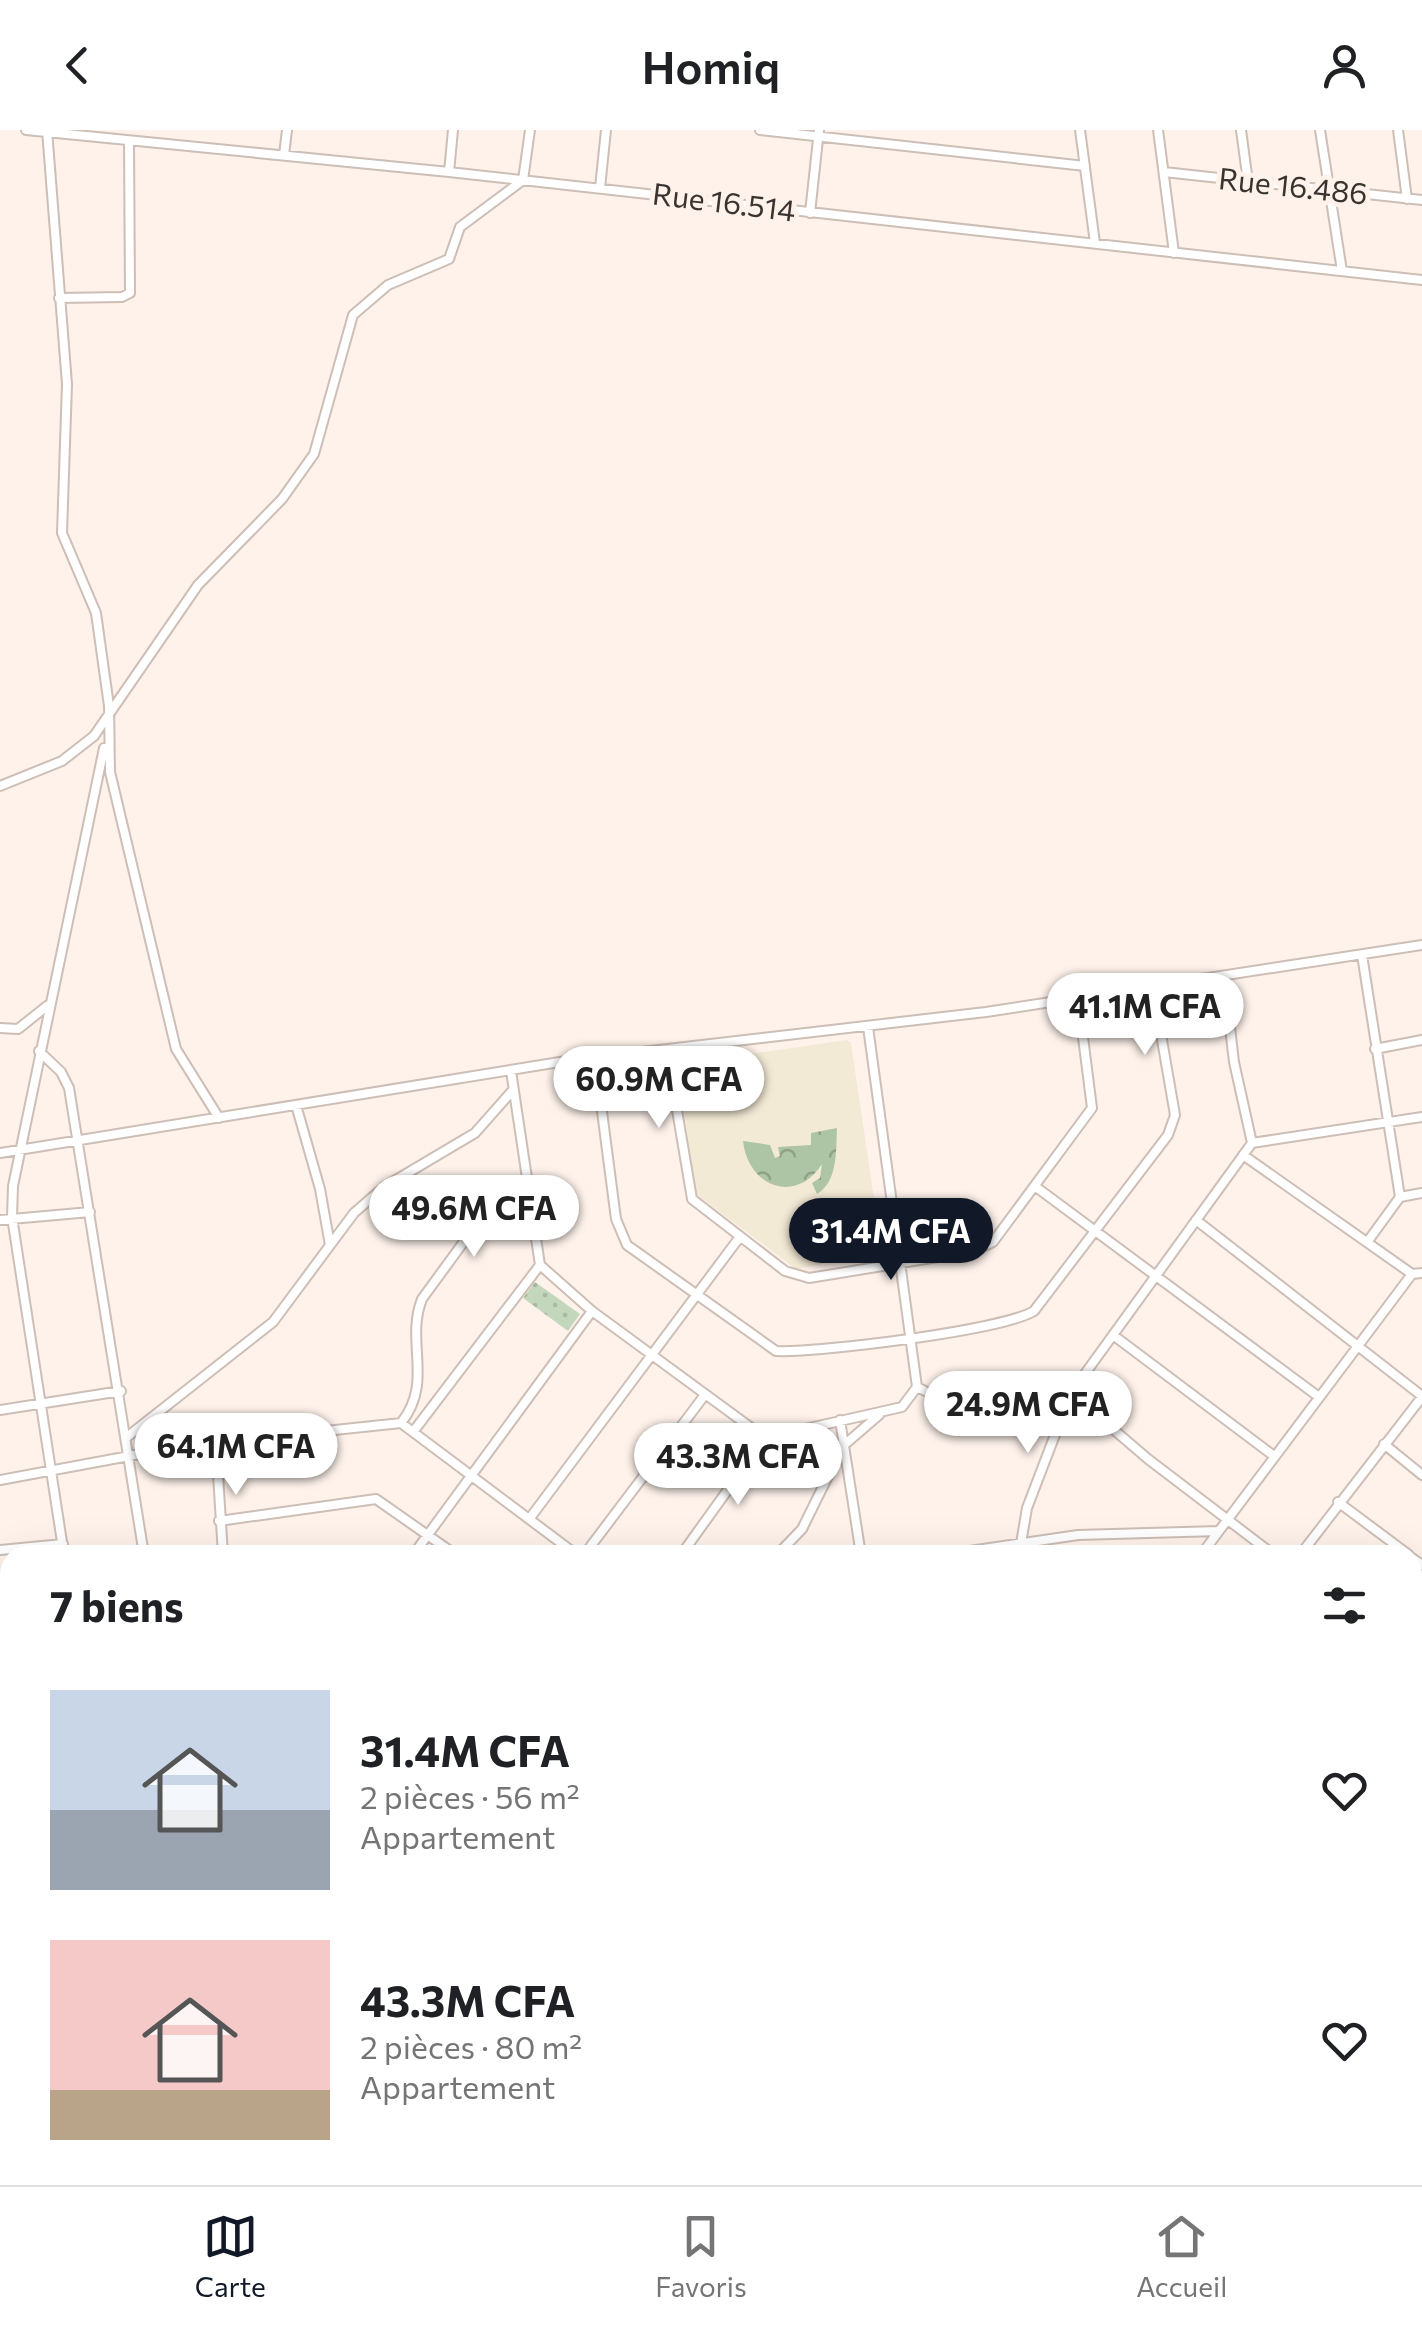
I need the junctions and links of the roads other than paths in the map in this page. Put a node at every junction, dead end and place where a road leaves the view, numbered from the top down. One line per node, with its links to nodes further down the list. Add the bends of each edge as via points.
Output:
1 (26, 130): 12 (street, Rue 16.514)
2 (287, 130): 15 (street)
3 (453, 130): 17 (street)
4 (530, 130): 19 (street)
5 (606, 130): 21 (street)
6 (760, 130): 13 (street)
7 (1080, 130): 16 (street)
8 (1158, 130): 18 (street)
9 (1241, 130): 20 (street)
10 (1320, 130): 22 (street)
11 (1398, 130): 23 (street)
12 (47, 131): 14 (street, Rue 16.514); 30 (street)
13 (818, 134): 16 (street); 25 (street)
14 (126, 137): 15 (street, Rue 16.514); 30 (street, via 130,292 122,298)
15 (284, 155): 17 (street, Rue 16.514)
16 (1085, 166): 26 (street)
17 (449, 172): 19 (street, Rue 16.514)
18 (1164, 172): 20 (street, Rue 16.486); 27 (street)
19 (523, 180): 21 (street, Rue 16.514); 31 (street, via 464,223 446,261 388,284 358,308 344,336 314,454 282,499 208,573)
20 (1248, 182): 22 (street, Rue 16.486)
21 (600, 188): 25 (street, Rue 16.514)
22 (1330, 192): 23 (street, Rue 16.486); 28 (street)
23 (1407, 199): 24 (street, Rue 16.486)
24 (1422, 200)
25 (810, 213): 26 (street, Rue 16.514)
26 (1095, 243): 27 (street, Rue 16.514)
27 (1174, 253): 28 (street, Rue 16.514)
28 (1342, 271): 29 (street, Rue 16.514)
29 (1422, 280)
30 (59, 298): 31 (street, via 67,384 62,533 96,612)
31 (109, 710): 32 (street); 33 (street, via 74,754)
32 (106, 732): 39 (street); 51 (street, via 176,1050)
33 (0, 786)
34 (1422, 946): 35 (street)
35 (1362, 955): 36 (street); 43 (street)
36 (1224, 977): 37 (street); 54 (street)
37 (1152, 988): 38 (street); 66 (street, via 1175,1115 1168,1136)
38 (1078, 998): 40 (street); 58 (street, via 1093,1104)
39 (50, 1004): 41 (street, via 18,1029); 44 (street)
40 (868, 1027): 45 (street); 70 (street)
41 (0, 1028)
42 (1422, 1040): 43 (street)
43 (1376, 1048): 52 (street)
44 (40, 1051): 53 (street, via 67,1082); 55 (street)
45 (667, 1051): 46 (street); 67 (street, via 690,1195)
46 (595, 1058): 47 (street); 74 (street, via 620,1236)
47 (510, 1071): 48 (street); 49 (street)
48 (513, 1090): 64 (street); 69 (street, via 475,1133 384,1187)
49 (296, 1106): 51 (street); 69 (street)
50 (1422, 1117): 52 (street)
51 (219, 1118): 53 (street)
52 (1387, 1122): 54 (street); 60 (street)
53 (80, 1142): 55 (street); 61 (street)
54 (1252, 1143): 57 (street)
55 (17, 1150): 56 (street); 62 (street)
56 (0, 1153)
57 (1243, 1156): 65 (street); 68 (street)
58 (1036, 1187): 66 (street); 70 (street, via 987,1247)
59 (1422, 1193): 60 (street)
60 (1400, 1196): 68 (street)
61 (90, 1212): 62 (street); 81 (street)
62 (12, 1217): 63 (street); 86 (street)
63 (0, 1220)
64 (532, 1220): 71 (street); 90 (street, via 496,1204 487,1210 422,1299 416,1404)
65 (1196, 1220): 73 (street); 78 (street)
66 (1095, 1230): 73 (street); 77 (street, via 1029,1314)
67 (739, 1238): 70 (street, via 801,1278); 74 (street)
68 (1368, 1241): 72 (street)
69 (330, 1244): 92 (street, via 271,1324)
70 (897, 1263): 77 (street)
71 (540, 1265): 75 (street); 91 (street)
72 (1417, 1274): 78 (street)
73 (1156, 1276): 76 (street); 85 (street)
74 (695, 1296): 77 (street, via 776,1351); 79 (street)
75 (592, 1312): 79 (street); 101 (street)
76 (1113, 1335): 82 (street); 97 (street)
77 (907, 1338): 80 (street)
78 (1360, 1344): 84 (street); 85 (street)
79 (651, 1356): 83 (street); 104 (street)
80 (917, 1387): 82 (street, via 941,1399); 88 (street, via 902,1407)
81 (121, 1391): 86 (street); 92 (street)
82 (1071, 1393): 105 (street); 110 (street)
83 (704, 1396): 93 (street); 117 (street)
84 (1422, 1396): 95 (street)
85 (1319, 1397): 97 (street)
86 (43, 1404): 87 (street); 99 (street)
87 (0, 1410)
88 (882, 1412): 89 (street); 96 (street)
89 (840, 1420): 93 (street); 96 (street)
90 (401, 1423): 91 (street); 94 (street)
91 (413, 1432): 101 (street)
92 (128, 1437): 98 (street)
93 (764, 1438): 118 (street)
94 (216, 1442): 98 (street); 106 (street)
95 (1384, 1444): 100 (street); 103 (street)
96 (843, 1446): 119 (street, via 802,1529); 120 (street)
97 (1274, 1456): 105 (street)
98 (130, 1457): 99 (street); 112 (street)
99 (53, 1473): 102 (street); 109 (street)
100 (1422, 1475)
101 (472, 1477): 104 (street); 108 (street)
102 (0, 1480)
103 (1338, 1502): 124 (street); 125 (street)
104 (530, 1518): 116 (street)
105 (1228, 1519): 107 (street); 123 (street)
106 (219, 1521): 108 (street, via 376,1500); 113 (street)
107 (1219, 1531): 110 (street, via 1078,1534); 122 (street)
108 (429, 1534): 114 (street); 115 (street)
109 (63, 1544): 111 (street)
110 (1017, 1544): 121 (street)
111 (52, 1545)
112 (143, 1545)
113 (222, 1545)
114 (421, 1545)
115 (443, 1545)
116 (567, 1545)
117 (589, 1545)
118 (688, 1545)
119 (787, 1545)
120 (859, 1545)
121 (1010, 1545)
122 (1208, 1545)
123 (1261, 1545)
124 (1307, 1545)
125 (1395, 1545)

